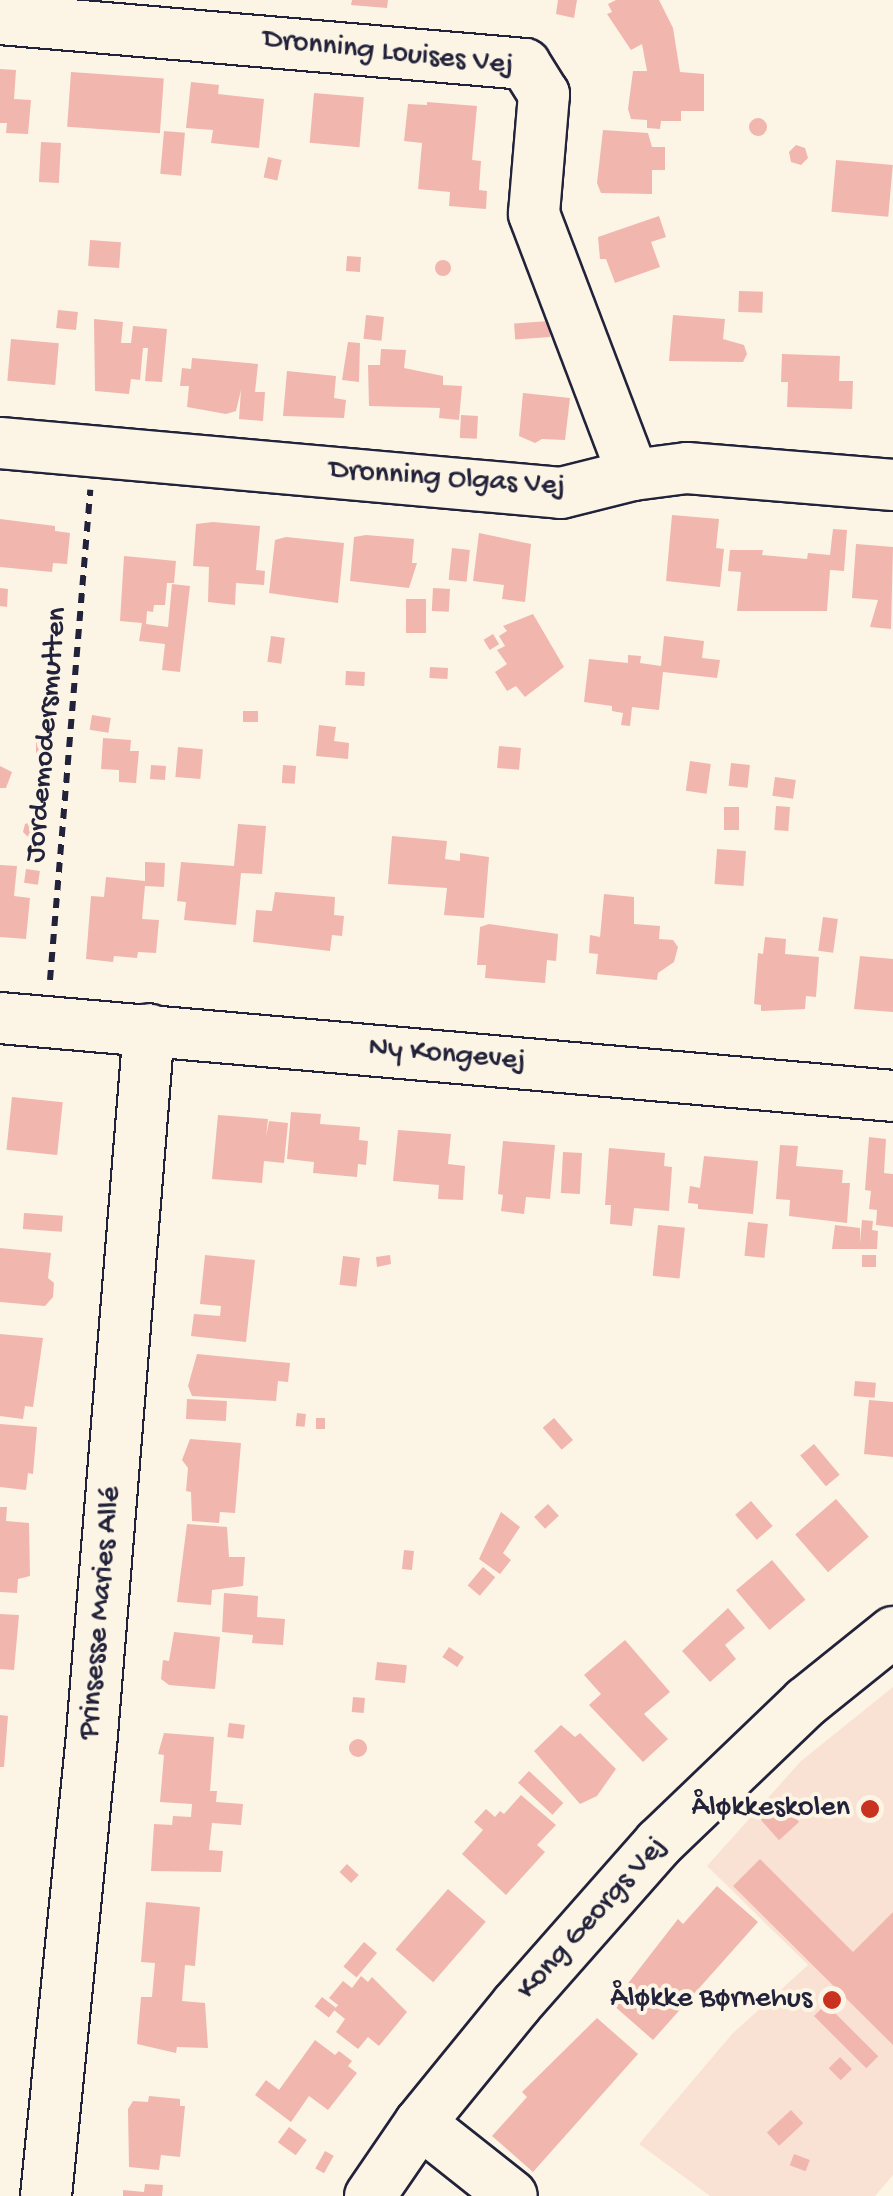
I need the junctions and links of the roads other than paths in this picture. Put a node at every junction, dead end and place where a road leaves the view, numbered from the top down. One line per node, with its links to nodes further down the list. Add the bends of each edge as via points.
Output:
1 (0, 18): 3 (street, Dronning Louises Vej, via 525,64 544,94 534,214)
2 (0, 443): 3 (street, Dronning Olgas Vej, via 560,493)
3 (633, 475): 4 (street, Dronning Olgas Vej, via 687,468)
4 (893, 485)
5 (23, 1020): 6 (street, Ny Kongevej)
6 (148, 1029): 7 (street, Ny Kongevej); 10 (street, Prinsesse Maries Allé, via 94,1718)
7 (893, 1096)
8 (893, 1632): 9 (street, Kong Georgs Vej, via 806,1702 659,1843)
9 (420, 2123): 11 (street, Kong Georgs Vej); 12 (street)
10 (46, 2196)
11 (370, 2196)
12 (512, 2196)

